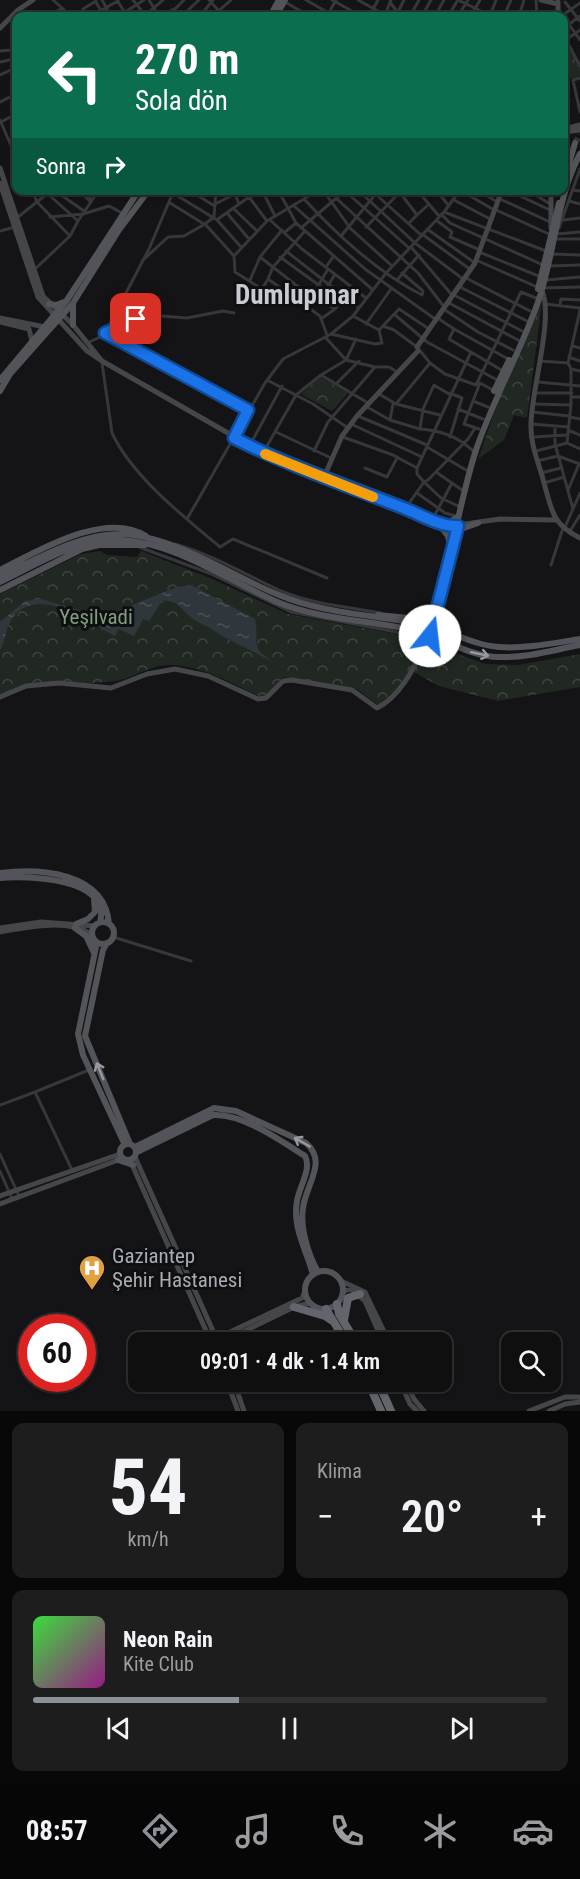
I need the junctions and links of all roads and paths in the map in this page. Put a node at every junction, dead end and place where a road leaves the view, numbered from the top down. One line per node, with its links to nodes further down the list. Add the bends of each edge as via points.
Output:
1 (33, 0): 35 (street)
2 (53, 0): 31 (street)
3 (102, 0): 27 (street)
4 (118, 0): 27 (street); 41 (street)
5 (144, 0): 22 (street)
6 (149, 0): 28 (street)
7 (163, 0): 28 (street)
8 (184, 0): 44 (street)
9 (199, 0): 45 (street)
10 (231, 0): 34 (street)
11 (306, 0): 47 (street)
12 (358, 0): 23 (street)
13 (378, 0): 30 (street)
14 (458, 0): 25 (street)
15 (468, 0): 25 (street)
16 (480, 0): 29 (street)
17 (541, 0): 26 (street)
18 (95, 1): 32 (street); 38 (street, via 83,9)
19 (211, 1): 34 (street)
20 (283, 1): 46 (street)
21 (335, 1): 48 (street)
22 (135, 2): 41 (street)
23 (364, 2): 30 (street)
24 (580, 3): 33 (street)
25 (466, 5): 29 (street); 50 (street)
26 (561, 7): 33 (street); 33 (street)
27 (106, 8): 32 (street); 40 (street)
28 (153, 8): 42 (street); 43 (street)
29 (476, 8): 51 (street); 52 (street)
30 (373, 9): 49 (street)
31 (60, 10): 36 (street); 37 (street)
32 (101, 10): 39 (street)
33 (571, 10): 53 (street)
34 (219, 11)
35 (19, 12)
36 (56, 12)
37 (64, 12)
38 (86, 12)
39 (97, 12)
40 (108, 12)
41 (125, 12)
42 (149, 12)
43 (156, 12)
44 (168, 12)
45 (186, 12)
46 (302, 12)
47 (324, 12)
48 (354, 12)
49 (379, 12)
50 (461, 12)
51 (474, 12)
52 (484, 12)
53 (579, 18): 54 (street)
54 (569, 24): 56 (street)
55 (580, 30): 56 (street)
56 (576, 33): 57 (street); 58 (street)
57 (568, 37)
58 (580, 40)
59 (568, 43): 60 (street)
60 (579, 61): 61 (street)
61 (580, 66)
62 (580, 78): 63 (street, via 573,80)
63 (578, 90): 64 (street)
64 (580, 112)
65 (11, 116): 66 (street)
66 (0, 121): 68 (street)
67 (575, 143): 70 (main road)
68 (12, 148)
69 (580, 154): 74 (main road)
70 (568, 167)
71 (0, 168): 145 (street)
72 (580, 169): 75 (street)
73 (0, 183): 160 (street)
74 (568, 183)
75 (572, 190): 76 (street); 119 (street)
76 (580, 191)
77 (34, 195): 120 (street)
78 (46, 195): 120 (street)
79 (54, 195): 141 (street)
80 (57, 195): 137 (street)
81 (83, 195): 121 (street)
82 (90, 195): 121 (street)
83 (96, 195): 121 (street)
84 (135, 195): 138 (main road)
85 (145, 195): 227 (main road)
86 (172, 195): 122 (street)
87 (178, 195): 147 (street)
88 (197, 195): 128 (street)
89 (214, 195): 128 (street)
90 (233, 195): 128 (street)
91 (235, 195): 123 (street)
92 (252, 195): 114 (street)
93 (266, 195): 144 (street)
94 (280, 195): 134 (street)
95 (312, 195): 115 (street)
96 (325, 195): 124 (street)
97 (342, 195): 116 (street)
98 (350, 195): 133 (street)
99 (364, 195): 118 (street)
100 (375, 195): 118 (street); 125 (street)
101 (396, 195): 125 (street)
102 (401, 195): 142 (street)
103 (421, 195): 126 (street)
104 (441, 195): 130 (street)
105 (457, 195): 117 (street)
106 (469, 195): 136 (street)
107 (501, 195): 136 (street)
108 (503, 195): 156 (street)
109 (505, 195): 131 (street)
110 (534, 195): 131 (street)
111 (551, 195): 131 (street)
112 (561, 195): 170 (main road)
113 (564, 195): 170 (main road)
114 (249, 197): 123 (street); 151 (street)
115 (304, 199): 129 (street); 140 (street)
116 (337, 199): 124 (street); 150 (street)
117 (454, 200): 130 (street); 152 (street)
118 (369, 201): 133 (street); 135 (street)
119 (569, 201): 127 (street); 153 (street)
120 (37, 202): 145 (street); 146 (street)
121 (91, 202): 137 (street)
122 (170, 203): 159 (street); 192 (street)
123 (239, 204): 132 (street)
124 (331, 204): 140 (street); 162 (street)
125 (388, 204): 135 (street); 158 (street)
126 (429, 204): 142 (street); 143 (street)
127 (580, 204)
128 (213, 205): 147 (street)
129 (294, 206): 134 (street); 155 (street)
130 (449, 206): 143 (street)
131 (550, 207): 156 (street)
132 (233, 208): 139 (street); 167 (street)
133 (364, 208): 148 (street); 150 (street)
134 (287, 210): 144 (street); 157 (street)
135 (382, 211): 148 (street); 178 (street)
136 (496, 211): 152 (street); 170 (street)
137 (84, 212): 138 (street, via 109,206); 141 (street); 154 (street)
138 (122, 213): 227 (main road)
139 (227, 213): 147 (street); 174 (street)
140 (317, 213): 155 (street); 173 (street)
141 (71, 215): 146 (street); 154 (street)
142 (417, 215): 158 (street)
143 (440, 215): 164 (street); 165 (street, via 470,220); 175 (street); 182 (street, via 452,232 450,237)
144 (275, 216): 151 (street)
145 (17, 217): 199 (street)
146 (50, 217): 172 (street)
147 (215, 218): 159 (street); 179 (street)
148 (375, 218): 161 (street); 180 (street)
149 (580, 218): 153 (street)
150 (357, 219): 161 (street); 162 (street)
151 (269, 220): 167 (street); 168 (street)
152 (492, 220): 165 (street)
153 (563, 220): 170 (street)
154 (78, 221): 172 (street)
155 (309, 221): 163 (street); 211 (street)
156 (551, 222): 170 (street)
157 (296, 223): 163 (street); 168 (street)
158 (409, 223): 171 (street)
159 (206, 224): 186 (street); 192 (street, via 184,236 168,237)
160 (15, 227): 166 (street); 243 (street, via 38,297)
161 (366, 227): 190 (street)
162 (350, 228): 173 (street); 195 (street)
163 (303, 229): 177 (street); 189 (street)
164 (426, 229): 171 (street); 191 (street)
165 (487, 230): 175 (street); 183 (street)
166 (0, 231)
167 (257, 231): 174 (street)
168 (283, 231): 177 (street); 187 (street)
169 (580, 232): 170 (street)
170 (556, 234): 176 (street); 183 (main road)
171 (422, 235): 178 (street); 200 (street)
172 (69, 236): 199 (street)
173 (341, 237): 201 (street)
174 (249, 239): 179 (street)
175 (484, 239): 182 (street); 196 (street)
176 (580, 239)
177 (294, 242): 181 (street); 198 (street)
178 (415, 243): 180 (street); 207 (street)
179 (241, 248): 186 (street)
180 (410, 248): 184 (street); 190 (street)
181 (286, 251): 188 (street); 209 (street)
182 (480, 251): 191 (street); 205 (street)
183 (550, 253): 185 (street); 196 (main road)
184 (419, 255): 193 (street); 223 (street)
185 (580, 255)
186 (234, 256): 208 (street, via 235,272)
187 (260, 257): 197 (street); 208 (street)
188 (280, 257): 197 (street); 213 (street)
189 (333, 257): 198 (street); 220 (street)
190 (400, 258): 193 (street); 195 (street)
191 (476, 262): 200 (street); 219 (street)
192 (140, 263): 260 (street)
193 (409, 265): 202 (street); 235 (street)
194 (580, 265): 196 (street)
195 (393, 266): 201 (street)
196 (546, 266): 205 (main road)
197 (273, 267): 206 (street); 212 (street)
198 (327, 267): 203 (street); 209 (street)
199 (34, 269): 231 (street, via 43,296)
200 (471, 270): 207 (street)
201 (386, 273): 210 (street); 211 (street)
202 (402, 273): 210 (street); 210 (street, via 423,294)
203 (336, 274): 214 (street); 225 (street)
204 (580, 277): 205 (street)
205 (543, 278): 219 (main road)
206 (268, 279): 218 (street); 221 (street)
207 (465, 279): 215 (street); 230 (street)
208 (250, 280): 218 (street)
209 (321, 280): 213 (street); 214 (street)
210 (397, 280)
211 (379, 281): 217 (street); 220 (street)
212 (296, 285): 221 (street); 222 (street)
213 (318, 285): 222 (street); 228 (street)
214 (328, 286): 224 (street)
215 (460, 287): 223 (street); 241 (street)
216 (580, 287): 219 (street)
217 (391, 288): 247 (street); 251 (street)
218 (262, 289): 232 (street)
219 (541, 289): 229 (main road); 229 (street)
220 (373, 290): 225 (street)
221 (290, 295): 234 (street)
222 (312, 295): 234 (street); 237 (street)
223 (454, 296): 235 (street); 250 (street)
224 (344, 297): 228 (street); 236 (street)
225 (367, 298): 236 (street)
226 (580, 300): 233 (street, via 561,299)
227 (70, 302): 231 (main road); 243 (main road); 252 (main road)
228 (340, 302): 237 (street)
229 (539, 302): 230 (street, via 521,292); 233 (street); 239 (main road); 281 (street); 382 (main road, via 486,422)
230 (515, 303): 239 (street); 241 (street)
231 (50, 304): 243 (street)
232 (296, 305)
233 (560, 305): 238 (street)
234 (306, 306): 245 (street)
235 (447, 307): 247 (street); 259 (street); 267 (street)
236 (359, 308): 244 (street)
237 (335, 309): 245 (street)
238 (580, 309): 249 (street)
239 (531, 311): 248 (main road)
240 (234, 313): 260 (street, via 223,311 187,318 148,315)
241 (510, 313): 248 (street); 250 (street)
242 (394, 314): 253 (street); 257 (street, via 399,309); 264 (street)
243 (59, 316): 252 (street); 254 (main road); 278 (street, via 87,351); 304 (main road)
244 (353, 316): 251 (street); 262 (street)
245 (321, 319): 262 (street)
246 (0, 320): 254 (street); 266 (street, via 28,329)
247 (438, 320): 255 (street); 257 (street)
248 (527, 321): 258 (main road)
249 (580, 321): 261 (street)
250 (506, 323): 258 (street); 259 (street)
251 (366, 324): 256 (street)
252 (73, 325): 268 (street)
253 (383, 326): 256 (street); 271 (street)
254 (45, 327): 266 (main road)
255 (454, 329): 273 (street); 274 (street, via 449,339)
256 (380, 330): 263 (street, via 382,343)
257 (430, 330): 264 (street)
258 (522, 331): 265 (main road)
259 (502, 332): 265 (street); 267 (street)
260 (105, 333): 268 (street); 320 (street)
261 (578, 333): 269 (street)
262 (328, 335): 263 (street); 276 (street); 295 (street, via 283,359)
263 (356, 338): 276 (street)
264 (424, 339): 271 (street); 285 (street)
265 (518, 340): 272 (main road)
266 (32, 341): 294 (main road)
267 (496, 342): 272 (street); 273 (street)
268 (87, 343): 278 (street)
269 (573, 346): 270 (street); 275 (street)
270 (580, 348)
271 (417, 349): 283 (street); 290 (street)
272 (513, 350): 277 (main road)
273 (491, 351): 277 (street); 280 (street)
274 (471, 352): 280 (street); 285 (street)
275 (569, 357): 282 (street); 284 (street)
276 (346, 360): 279 (street); 292 (street)
277 (509, 360): 288 (main road)
278 (102, 361): 343 (street); 384 (street, via 117,444)
279 (359, 361): 286 (street); 299 (street)
280 (486, 361): 288 (street); 291 (street)
281 (539, 361): 284 (street); 297 (street)
282 (580, 361)
283 (430, 363): 293 (street); 313 (street)
284 (568, 363): 287 (street)
285 (464, 364): 291 (street); 293 (street)
286 (375, 367): 290 (street, via 389,366); 305 (street)
287 (571, 369): 289 (street); 300 (street)
288 (503, 371): 296 (main road)
289 (580, 371)
290 (397, 372): 306 (street)
291 (481, 372): 296 (street); 298 (street)
292 (321, 375): 299 (street); 309 (street)
293 (456, 379): 298 (street); 308 (street)
294 (0, 380)
295 (267, 380): 301 (street); 320 (street)
296 (499, 381): 303 (main road)
297 (535, 382): 300 (street); 307 (street)
298 (479, 383): 303 (street); 312 (street)
299 (337, 384): 305 (street)
300 (571, 384): 302 (street); 310 (street)
301 (282, 386): 309 (street); 347 (street)
302 (580, 386)
303 (495, 390): 317 (main road)
304 (0, 391)
305 (352, 392): 315 (street); 324 (street)
306 (378, 393): 313 (street); 315 (street)
307 (533, 393): 310 (street); 314 (street)
308 (449, 394): 318 (street, via 434,386); 319 (street, via 462,398); 323 (street)
309 (296, 395): 324 (street); 337 (street)
310 (572, 395): 311 (street); 316 (street)
311 (580, 397)
312 (473, 401): 317 (street); 322 (street)
313 (394, 404): 318 (street); 329 (street)
314 (532, 404): 316 (street); 321 (street)
315 (366, 405): 325 (street); 329 (street)
316 (572, 405): 326 (street)
317 (488, 407): 327 (main road)
318 (423, 409): 323 (street); 334 (street)
319 (458, 409): 322 (street); 341 (street)
320 (248, 410): 343 (street)
321 (532, 412): 326 (street); 330 (street)
322 (468, 413): 327 (street); 333 (street, via 464,424)
323 (440, 415): 335 (street)
324 (333, 416): 331 (street); 350 (street)
325 (357, 416): 331 (street); 348 (street)
326 (569, 416): 328 (street); 336 (street)
327 (483, 419): 333 (main road)
328 (580, 419)
329 (390, 420): 334 (street)
330 (531, 424): 332 (street); 342 (street)
331 (349, 426): 340 (street); 355 (street)
332 (555, 426): 336 (street); 339 (street)
333 (477, 428): 344 (street); 351 (main road)
334 (420, 429): 335 (street)
335 (434, 430): 341 (street); 348 (street)
336 (568, 431): 338 (street); 339 (street); 345 (street)
337 (276, 432): 350 (street); 353 (street)
338 (579, 434)
339 (555, 435): 342 (street); 346 (street)
340 (342, 436): 356 (street); 357 (street)
341 (450, 437): 344 (street)
342 (531, 437): 352 (street)
343 (234, 438): 347 (street); 384 (street)
344 (463, 442): 351 (street); 358 (street)
345 (567, 443): 346 (street); 349 (street)
346 (555, 444): 352 (street); 354 (street)
347 (249, 446): 353 (street)
348 (427, 446): 355 (street); 358 (street)
349 (580, 449)
350 (314, 450): 357 (street)
351 (472, 450): 364 (main road)
352 (534, 451): 359 (street)
353 (263, 453): 367 (street)
354 (558, 456): 359 (street); 360 (street); 363 (street)
355 (422, 457): 362 (street)
356 (397, 458): 361 (street, via 387,477); 362 (street)
357 (332, 459): 367 (street)
358 (448, 459): 364 (street); 365 (street)
359 (537, 461): 366 (street)
360 (579, 464): 373 (street)
361 (365, 468)
362 (417, 468): 369 (street)
363 (561, 468): 366 (street); 368 (street)
364 (466, 470): 372 (main road)
365 (436, 472): 369 (street); 371 (street)
366 (542, 473): 370 (street)
367 (324, 477): 379 (street)
368 (564, 477): 370 (street); 373 (street)
369 (424, 482): 374 (street); 376 (street)
370 (544, 483): 385 (street)
371 (451, 485): 372 (street); 376 (street)
372 (462, 490): 382 (main road)
373 (568, 491): 381 (street)
374 (416, 493): 379 (street); 380 (street)
375 (580, 493): 377 (street)
376 (444, 499): 380 (street); 382 (street)
377 (575, 505): 378 (street); 381 (street)
378 (580, 507)
379 (405, 509): 386 (street)
380 (439, 509): 382 (street); 386 (street)
381 (573, 509): 390 (street)
382 (458, 513): 387 (main road); 388 (main road, via 453,523); 389 (main road)
383 (580, 515): 390 (street)
384 (187, 519): 400 (street, via 220,547 233,539)
385 (555, 520): 387 (street, via 500,519); 390 (street)
386 (435, 521): 388 (street); 395 (main road, via 448,536)
387 (478, 523): 389 (street); 393 (main road, via 461,529)
388 (446, 524): 389 (street)
389 (456, 526): 393 (main road); 395 (main road)
390 (566, 529): 392 (street); 397 (street)
391 (140, 532): 394 (main road); 398 (main road, via 116,529 73,536); 404 (street, via 187,547 305,599)
392 (579, 536)
393 (455, 539): 403 (main road)
394 (149, 542): 396 (main road); 399 (main road, via 120,534 95,536); 401 (main road, via 118,539 75,547); 405 (main road, via 213,562 295,602); 407 (main road, via 212,567 292,608)
395 (450, 545): 403 (main road)
396 (137, 546): 402 (main road, via 99,545 82,549); 412 (street, via 209,573 291,612 412,635)
397 (551, 565)
398 (0, 570)
399 (0, 576)
400 (327, 578)
401 (0, 582)
402 (0, 590)
403 (436, 607): 404 (main road, via 418,620); 406 (main road); 409 (main road, via 444,626)
404 (386, 614): 405 (main road)
405 (371, 616): 406 (main road)
406 (430, 627): 407 (main road); 409 (main road)
407 (428, 635): 410 (main road); 412 (street)
408 (580, 639): 409 (main road, via 516,648)
409 (467, 641)
410 (444, 642): 411 (main road, one-way to 411, via 499,657 534,655); 412 (main road)
411 (580, 645)
412 (423, 646): 413 (street, via 392,697 377,708 352,690 292,680 283,681 266,698 258,699 208,675 175,669 147,674 111,688 59,683 26,687)
413 (0, 697)
414 (0, 873): 418 (main road, via 56,874 81,882 95,890 106,906)
415 (0, 878): 416 (main road, via 58,880)
416 (93, 896): 417 (main road, via 100,907); 419 (main road, via 94,912)
417 (98, 924): 418 (main road); 419 (street); 422 (main road)
418 (108, 924): 421 (main road)
419 (75, 926): 420 (street); 422 (street); 424 (main road, via 86,936)
420 (0, 930)
421 (113, 937): 423 (main road); 425 (street)
422 (94, 938): 423 (main road); 424 (main road)
423 (107, 943): 429 (main road, one-way to 423, via 86,1036 86,1021)
424 (94, 957): 426 (main road, via 78,1034)
425 (191, 961)
426 (90, 1070): 427 (street); 429 (main road)
427 (35, 1092): 428 (street); 433 (street)
428 (0, 1105)
429 (133, 1151): 431 (main road); 431 (main road); 439 (main road, via 213,1115 224,1114 272,1134 305,1156 307,1168 296,1215 299,1238); 439 (main road, one-way to 429, via 306,1245 302,1209 318,1164 315,1151 306,1143 236,1111 214,1108); 450 (street)
430 (0, 1154): 435 (street)
431 (119, 1157): 433 (street)
432 (0, 1171): 434 (street)
433 (73, 1174): 435 (street)
434 (9, 1192): 435 (street); 436 (street); 437 (street)
435 (17, 1194): 437 (street)
436 (0, 1196)
437 (12, 1199): 438 (street)
438 (0, 1204)
439 (315, 1274): 440 (main road, via 331,1273); 441 (main road)
440 (340, 1281): 442 (main road); 456 (street, via 364,1292)
441 (305, 1291): 444 (main road); 451 (street, via 302,1298)
442 (343, 1291): 443 (street); 445 (main road)
443 (360, 1294): 448 (highway, via 348,1298); 455 (street)
444 (310, 1303): 446 (street); 447 (main road)
445 (337, 1304): 447 (main road); 448 (highway)
446 (294, 1307): 449 (highway); 452 (street)
447 (326, 1309): 449 (highway)
448 (344, 1321): 454 (highway)
449 (334, 1322): 453 (highway)
450 (211, 1332)
451 (235, 1332)
452 (238, 1332)
453 (340, 1332)
454 (350, 1332)
455 (378, 1332)
456 (384, 1332)
457 (231, 1392): 467 (street)
458 (237, 1392): 468 (street)
459 (370, 1392): 469 (highway)
460 (372, 1392): 470 (highway)
461 (382, 1392): 466 (highway)
462 (405, 1392): 471 (street)
463 (411, 1392): 472 (street)
464 (580, 1396): 473 (street, via 565,1397)
465 (580, 1402): 474 (street)
466 (389, 1408)
467 (238, 1411)
468 (244, 1411)
469 (375, 1411)
470 (381, 1411)
471 (417, 1411)
472 (424, 1411)
473 (529, 1411)
474 (549, 1411)

